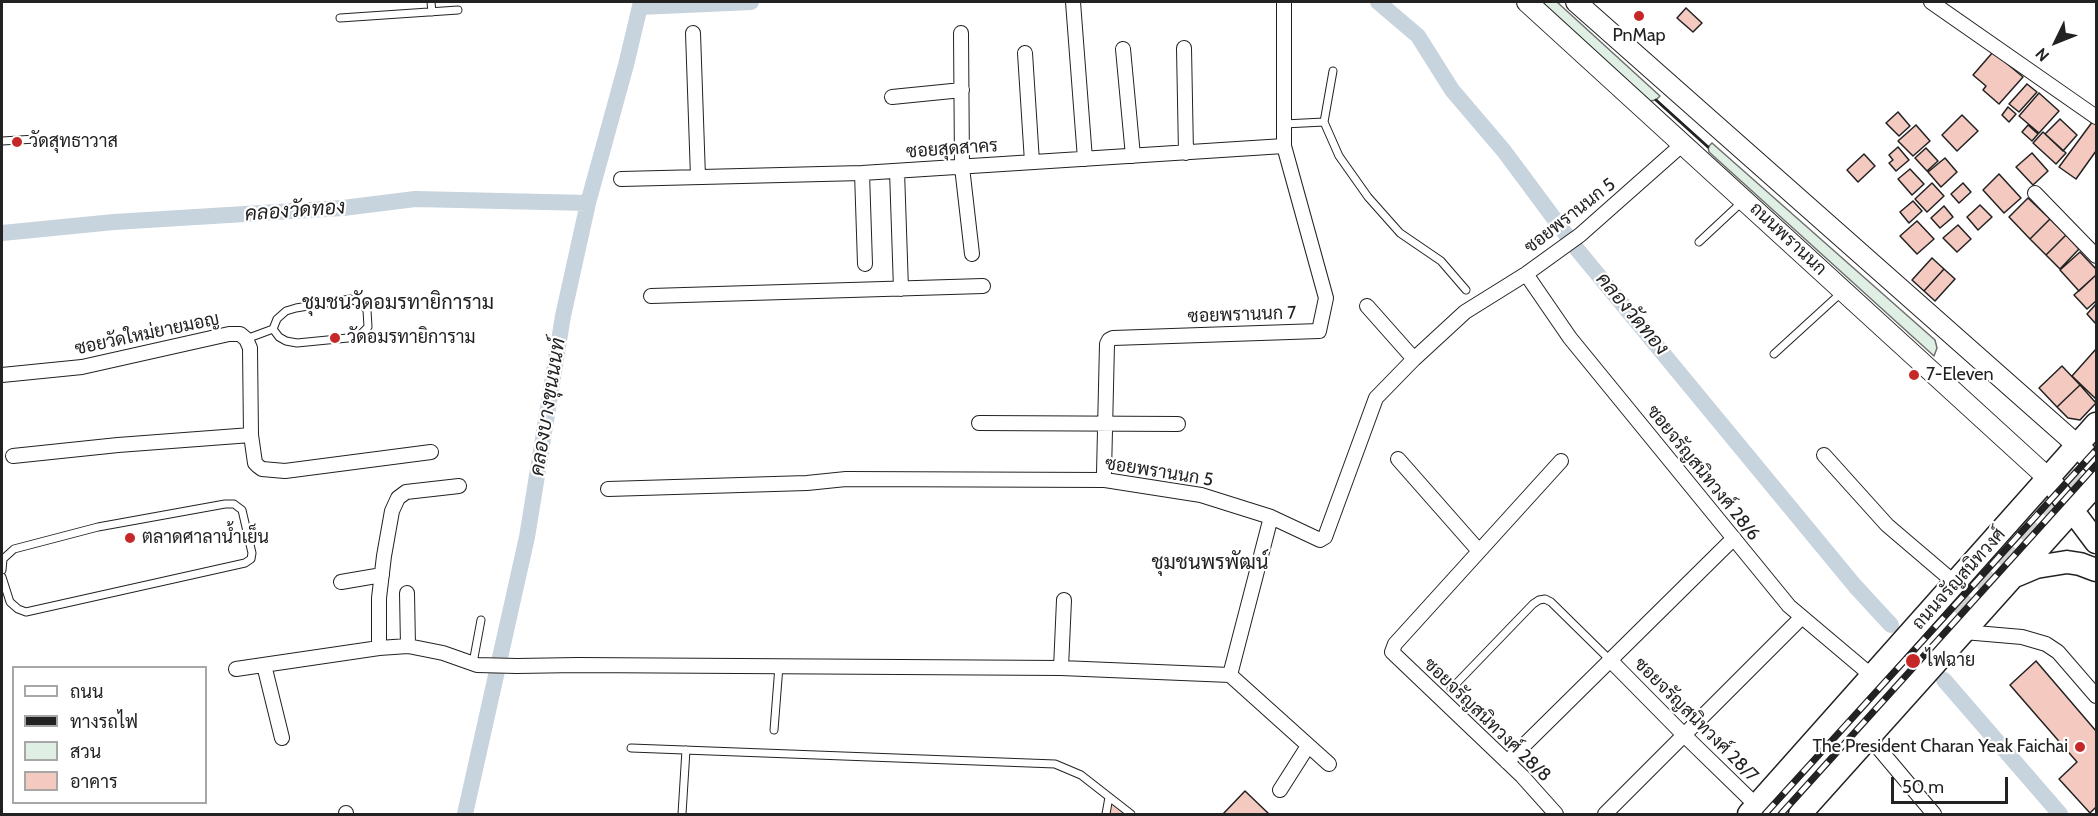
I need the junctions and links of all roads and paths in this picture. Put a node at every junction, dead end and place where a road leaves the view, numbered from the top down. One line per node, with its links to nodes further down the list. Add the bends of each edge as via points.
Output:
1 (431, 2): 8 (lane)
2 (1073, 2): 27 (street)
3 (1284, 2): 20 (street, ซอยพรานนก 7)
4 (1527, 2): 23 (main road, ถนนพรานนก)
5 (1576, 2): 57 (main road, ถนนพรานนก)
6 (1931, 2): 18 (street)
7 (458, 10): 8 (lane)
8 (432, 12): 9 (lane)
9 (340, 18)
10 (693, 33): 32 (street)
11 (961, 33): 16 (street)
12 (1184, 48): 25 (street)
13 (1123, 49): 26 (street)
14 (1025, 53): 28 (street)
15 (1333, 71): 19 (lane)
16 (962, 90): 17 (street); 29 (street)
17 (892, 97)
18 (2097, 117)
19 (1324, 122): 20 (lane); 43 (lane, via 1339,156 1368,197 1400,233 1448,267)
20 (1284, 124): 24 (street, ซอยพรานนก 7)
21 (36, 139): 22 (lane)
22 (2, 141)
23 (1684, 143): 35 (main road, ถนนพรานนก); 40 (street, ซอยพรานนก 5, via 1580,235)
24 (1284, 146): 25 (street, ซอยสุดสาคร); 52 (street, ซอยพรานนก 7, via 1326,298 1319,331 1113,338 1107,344)
25 (1186, 153): 26 (street, ซอยสุดสาคร, via 1165,148)
26 (1133, 156): 27 (street, ซอยสุดสาคร)
27 (1085, 159): 28 (street, ซอยสุดสาคร)
28 (1032, 162): 29 (street, ซอยสุดสาคร)
29 (962, 167): 30 (street, ซอยสุดสาคร); 37 (street)
30 (897, 171): 31 (street, ซอยสุดสาคร); 42 (street)
31 (862, 173): 32 (street, ซอยสุดสาคร); 39 (street)
32 (698, 177): 33 (street, ซอยสุดสาคร)
33 (621, 178)
34 (2035, 193): 38 (street)
35 (1745, 199): 36 (lane); 44 (main road, ถนนพรานนก)
36 (1699, 242)
37 (972, 254)
38 (2097, 256)
39 (865, 264)
40 (1526, 274): 50 (street, ซอยพรานนก 5, via 1465,312); 71 (street, ซอยจรัญสนิทวงศ์ 28/6, via 1570,338)
41 (983, 286): 42 (street)
42 (901, 289): 45 (street)
43 (1466, 290)
44 (1844, 290): 49 (lane); 65 (main road, ถนนพรานนก)
45 (651, 296)
46 (1367, 306): 50 (street)
47 (273, 329): 47 (lane, via 277,319 296,308 350,299 367,310 368,327 358,337 297,343 279,337); 48 (lane)
48 (246, 339): 51 (street, ซอยวัดใหม่ยายมอญ, via 240,334 229,334 82,367); 56 (street, ซอยวัดใหม่ยายมอญ, via 250,348)
49 (1774, 354)
50 (1414, 359): 70 (street, ซอยพรานนก 5, via 1376,398 1325,537 1314,538)
51 (2, 375)
52 (1106, 422): 53 (street); 54 (street); 64 (street, ซอยพรานนก 7)
53 (979, 423)
54 (1178, 424)
55 (2097, 424): 57 (main road, ถนนจรัญสนิทวงศ์)
56 (251, 435): 58 (street, ซอยวัดใหม่ยายมอญ, via 255,463 262,469 285,471); 60 (street)
57 (2077, 445): 63 (main road); 65 (main road, ถนนจรัญสนิทวงศ์)
58 (431, 452)
59 (1824, 455): 79 (street, via 1887,525)
60 (13, 456)
61 (1398, 459): 73 (street)
62 (1561, 461): 73 (street)
63 (2097, 465)
64 (1104, 473)
65 (2048, 478): 69 (main road); 79 (main road, ถนนจรัญสนิทวงศ์)
66 (2097, 484): 69 (main road, ถนนจรัญสนิทวงศ์)
67 (459, 486): 76 (street, via 406,492 398,498)
68 (608, 489): 70 (street, ซอยพรานนก 5, via 846,479 1105,480 1201,495)
69 (2073, 510): 72 (main road); 77 (main road, ถนนจรัญสนิทวงศ์)
70 (1271, 517): 95 (street)
71 (1734, 538): 84 (street, ซอยจรัญสนิทวงศ์ 28/6, via 1789,606); 89 (street)
72 (2097, 542)
73 (1479, 551): 106 (street, ซอยจรัญสนิทวงศ์ 28/8, via 1392,652)
74 (2, 570): 78 (lane, via 3,559 14,549 98,527 225,504 242,510 252,553 245,563 26,612 10,602)
75 (2097, 570): 77 (main road, via 2067,562 2036,567)
76 (382, 575): 80 (street); 88 (street)
77 (2015, 576): 82 (main road, ถนนจรัญสนิทวงศ์)
78 (2, 577)
79 (1961, 578): 82 (main road, via 1979,569 1995,583); 96 (main road, ถนนจรัญสนิทวงศ์)
80 (340, 582)
81 (407, 592): 87 (street)
82 (1995, 598): 86 (main road, ถนนจรัญสนิทวงศ์)
83 (1064, 600): 93 (street)
84 (1802, 616): 96 (street, ซอยจรัญสนิทวงศ์ 28/6); 100 (street)
85 (481, 620): 90 (lane)
86 (1958, 620): 98 (street, via 2046,644 2058,651); 102 (main road, ถนนจรัญสนิทวงศ์); 110 (main road, ถนนจรัญสนิทวงศ์); 116 (main road, ถนนจรัญสนิทวงศ์)
87 (408, 646): 88 (street); 90 (street)
88 (379, 648): 91 (street)
89 (1610, 660): 97 (lane, via 1551,602 1539,600); 100 (street, ซอยจรัญสนิทวงศ์ 28/7); 106 (street)
90 (475, 664): 92 (street)
91 (264, 665): 94 (street); 101 (street)
92 (779, 666): 93 (street); 99 (lane)
93 (1061, 668): 95 (street)
94 (236, 669)
95 (1230, 675): 103 (street)
96 (1872, 676): 110 (main road, ถนนจรัญสนิทวงศ์)
97 (1451, 689)
98 (2097, 696)
99 (774, 730)
100 (1684, 735): 110 (street, ซอยจรัญสนิทวงศ์ 28/7); 115 (street)
101 (282, 738)
102 (1870, 738): 117 (main road, ถนนจรัญสนิทวงศ์); 118 (street)
103 (1308, 746): 107 (street); 108 (street)
104 (631, 748): 105 (lane)
105 (686, 750): 109 (lane, via 1055,764 1081,775); 111 (lane)
106 (1507, 762): 114 (street, ซอยจรัญสนิทวงศ์ 28/8)
107 (1329, 764)
108 (1280, 790)
109 (1109, 797): 112 (lane); 113 (lane)
110 (1756, 812)
111 (682, 814)
112 (1106, 814)
113 (1131, 814)
114 (1556, 814)
115 (1605, 814)
116 (1786, 814)
117 (1800, 814)
118 (1934, 814)

